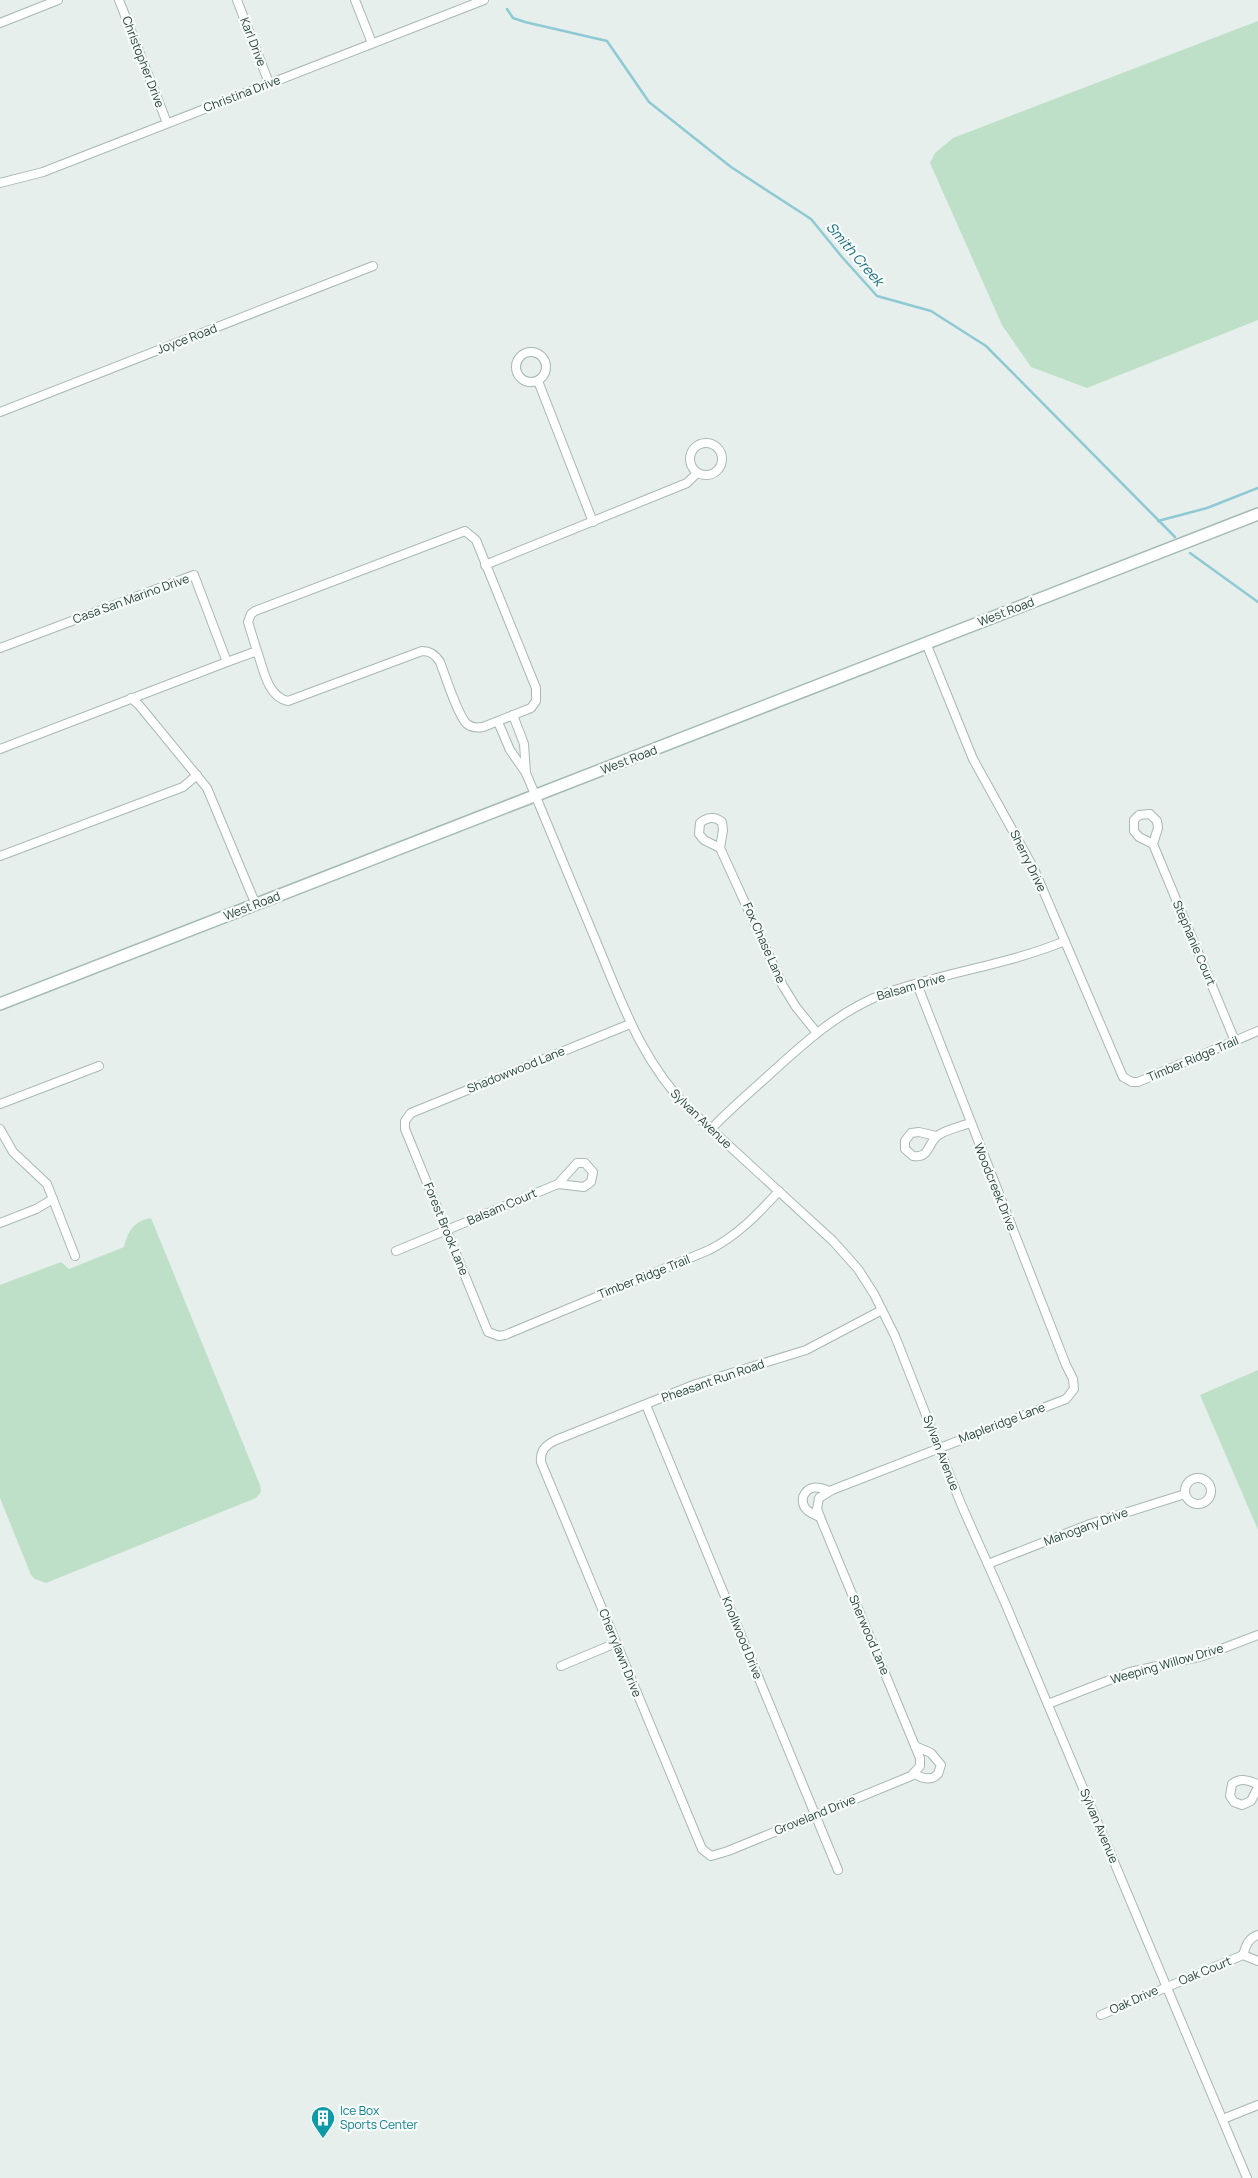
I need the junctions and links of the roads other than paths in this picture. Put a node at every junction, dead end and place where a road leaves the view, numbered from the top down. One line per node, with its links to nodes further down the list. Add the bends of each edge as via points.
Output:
1 (58, 0): 6 (street)
2 (119, 0): 9 (street, Christopher Drive)
3 (237, 0): 8 (street, Karl Drive)
4 (355, 0): 7 (street)
5 (484, 0): 7 (street, Christina Drive)
6 (0, 23)
7 (372, 43): 8 (street, Christina Drive)
8 (269, 83): 9 (street, Christina Drive)
9 (167, 123): 10 (street, Christina Drive, via 43,172)
10 (0, 183)
11 (373, 266): 13 (street, Joyce Road)
12 (538, 381): 12 (street, via 545,374 545,360 537,353 527,353 519,358 517,372 523,380); 16 (street)
13 (0, 412)
14 (697, 473): 14 (street, via 707,476 721,467 723,456 717,446 701,443 690,454 691,464); 16 (street, via 687,483)
15 (1258, 514): 18 (street, West Road)
16 (593, 522): 17 (street)
17 (485, 565): 20 (street, via 472,536 465,531 457,533 255,611 248,622); 23 (street, via 537,692 535,705)
18 (926, 643): 28 (street, West Road); 33 (street, Sherry Drive, via 973,759 1034,869)
19 (0, 648): 21 (street, Casa San Marino Drive, via 194,575)
20 (257, 651): 21 (street); 24 (street, via 272,692 278,698 288,700 428,651 440,662 466,723 477,728)
21 (227, 662): 22 (street)
22 (131, 698): 25 (street); 27 (street)
23 (513, 716): 24 (street); 26 (street, via 524,744)
24 (498, 722): 26 (street, via 510,750)
25 (0, 749)
26 (526, 773): 28 (street, Sylvan Avenue)
27 (198, 775): 31 (street, via 184,787); 32 (street, via 213,799)
28 (536, 795): 32 (street, West Road); 36 (street, Sylvan Avenue)
29 (1153, 844): 39 (street, Stephanie Court)
30 (720, 848): 38 (street, Fox Chase Lane, via 786,992)
31 (0, 856)
32 (256, 905): 35 (street, West Road)
33 (1064, 941): 34 (street, Balsam Drive, via 1018,959); 41 (street, Sherry Drive, via 1119,1072)
34 (916, 984): 38 (street, Balsam Drive, via 854,1007); 44 (street, Woodcreek Drive)
35 (0, 1004)
36 (630, 1024): 43 (street, Shadowwood Lane, via 411,1113); 46 (street, Sylvan Avenue, via 662,1080)
37 (1258, 1031): 39 (street, Timber Ridge Trail)
38 (817, 1033): 46 (street, Balsam Drive)
39 (1235, 1041): 41 (street, Timber Ridge Trail, via 1138,1082)
40 (98, 1066): 42 (street)
41 (1127, 1080)
42 (0, 1104)
43 (405, 1121): 52 (street, Forest Brook Lane, via 405,1129)
44 (970, 1123): 47 (street); 57 (street, Woodcreek Drive, via 1073,1379)
45 (0, 1129): 50 (street, via 12,1152 47,1184)
46 (710, 1129): 49 (street, Sylvan Avenue)
47 (936, 1136)
48 (558, 1184): 48 (street, Balsam Court, via 577,1163 584,1163 593,1172 591,1182 584,1187); 52 (street, Balsam Court)
49 (779, 1191): 55 (street, Sylvan Avenue, via 848,1257); 56 (street, Timber Ridge Trail, via 749,1223 709,1250 505,1334)
50 (53, 1199): 51 (street); 54 (street)
51 (0, 1223)
52 (446, 1230): 53 (street); 56 (street, Forest Brook Lane, via 485,1326)
53 (396, 1251)
54 (75, 1256)
55 (882, 1310): 58 (street, Pheasant Run Road, via 806,1350 706,1381); 59 (street, Sylvan Avenue)
56 (493, 1335)
57 (1074, 1389): 59 (street, Mapleridge Lane, via 1066,1399)
58 (646, 1405): 60 (street, Pheasant Run Road, via 556,1440); 72 (street, Knollwood Drive)
59 (939, 1447): 61 (street, Mapleridge Lane); 65 (street, Sylvan Avenue)
60 (543, 1449): 67 (street, Cherrylawn Drive, via 541,1462)
61 (829, 1491): 63 (street, Mapleridge Lane); 64 (street, via 811,1488 802,1497 802,1505)
62 (1186, 1494): 65 (street, Mahogany Drive, via 1090,1524)
63 (818, 1501): 64 (street, Sherwood Lane)
64 (820, 1517): 70 (street, Sherwood Lane)
65 (988, 1564): 69 (street, Sylvan Avenue)
66 (1258, 1635): 69 (street, Weeping Willow Drive, via 1203,1656 1130,1672)
67 (616, 1643): 68 (street); 73 (street, Cherrylawn Drive, via 699,1843)
68 (561, 1666)
69 (1048, 1704): 78 (street, Sylvan Avenue)
70 (915, 1746): 71 (street, Sherwood Lane, via 920,1758); 71 (street, via 931,1753 941,1765 938,1774 930,1778 923,1778)
71 (917, 1771): 72 (street, Groveland Drive)
72 (815, 1815): 73 (street, Groveland Drive, via 716,1856); 74 (street, Knollwood Drive)
73 (708, 1854)
74 (838, 1870)
75 (1258, 1936): 76 (street, Oak Court, via 1247,1942)
76 (1243, 1955): 77 (street, Oak Court); 78 (street, Oak Court)
77 (1258, 1961)
78 (1167, 1986): 79 (street, Oak Drive); 81 (street, Sylvan Avenue)
79 (1101, 2015)
80 (1258, 2104): 81 (street)
81 (1223, 2119): 82 (street, Sylvan Avenue)
82 (1247, 2178)

